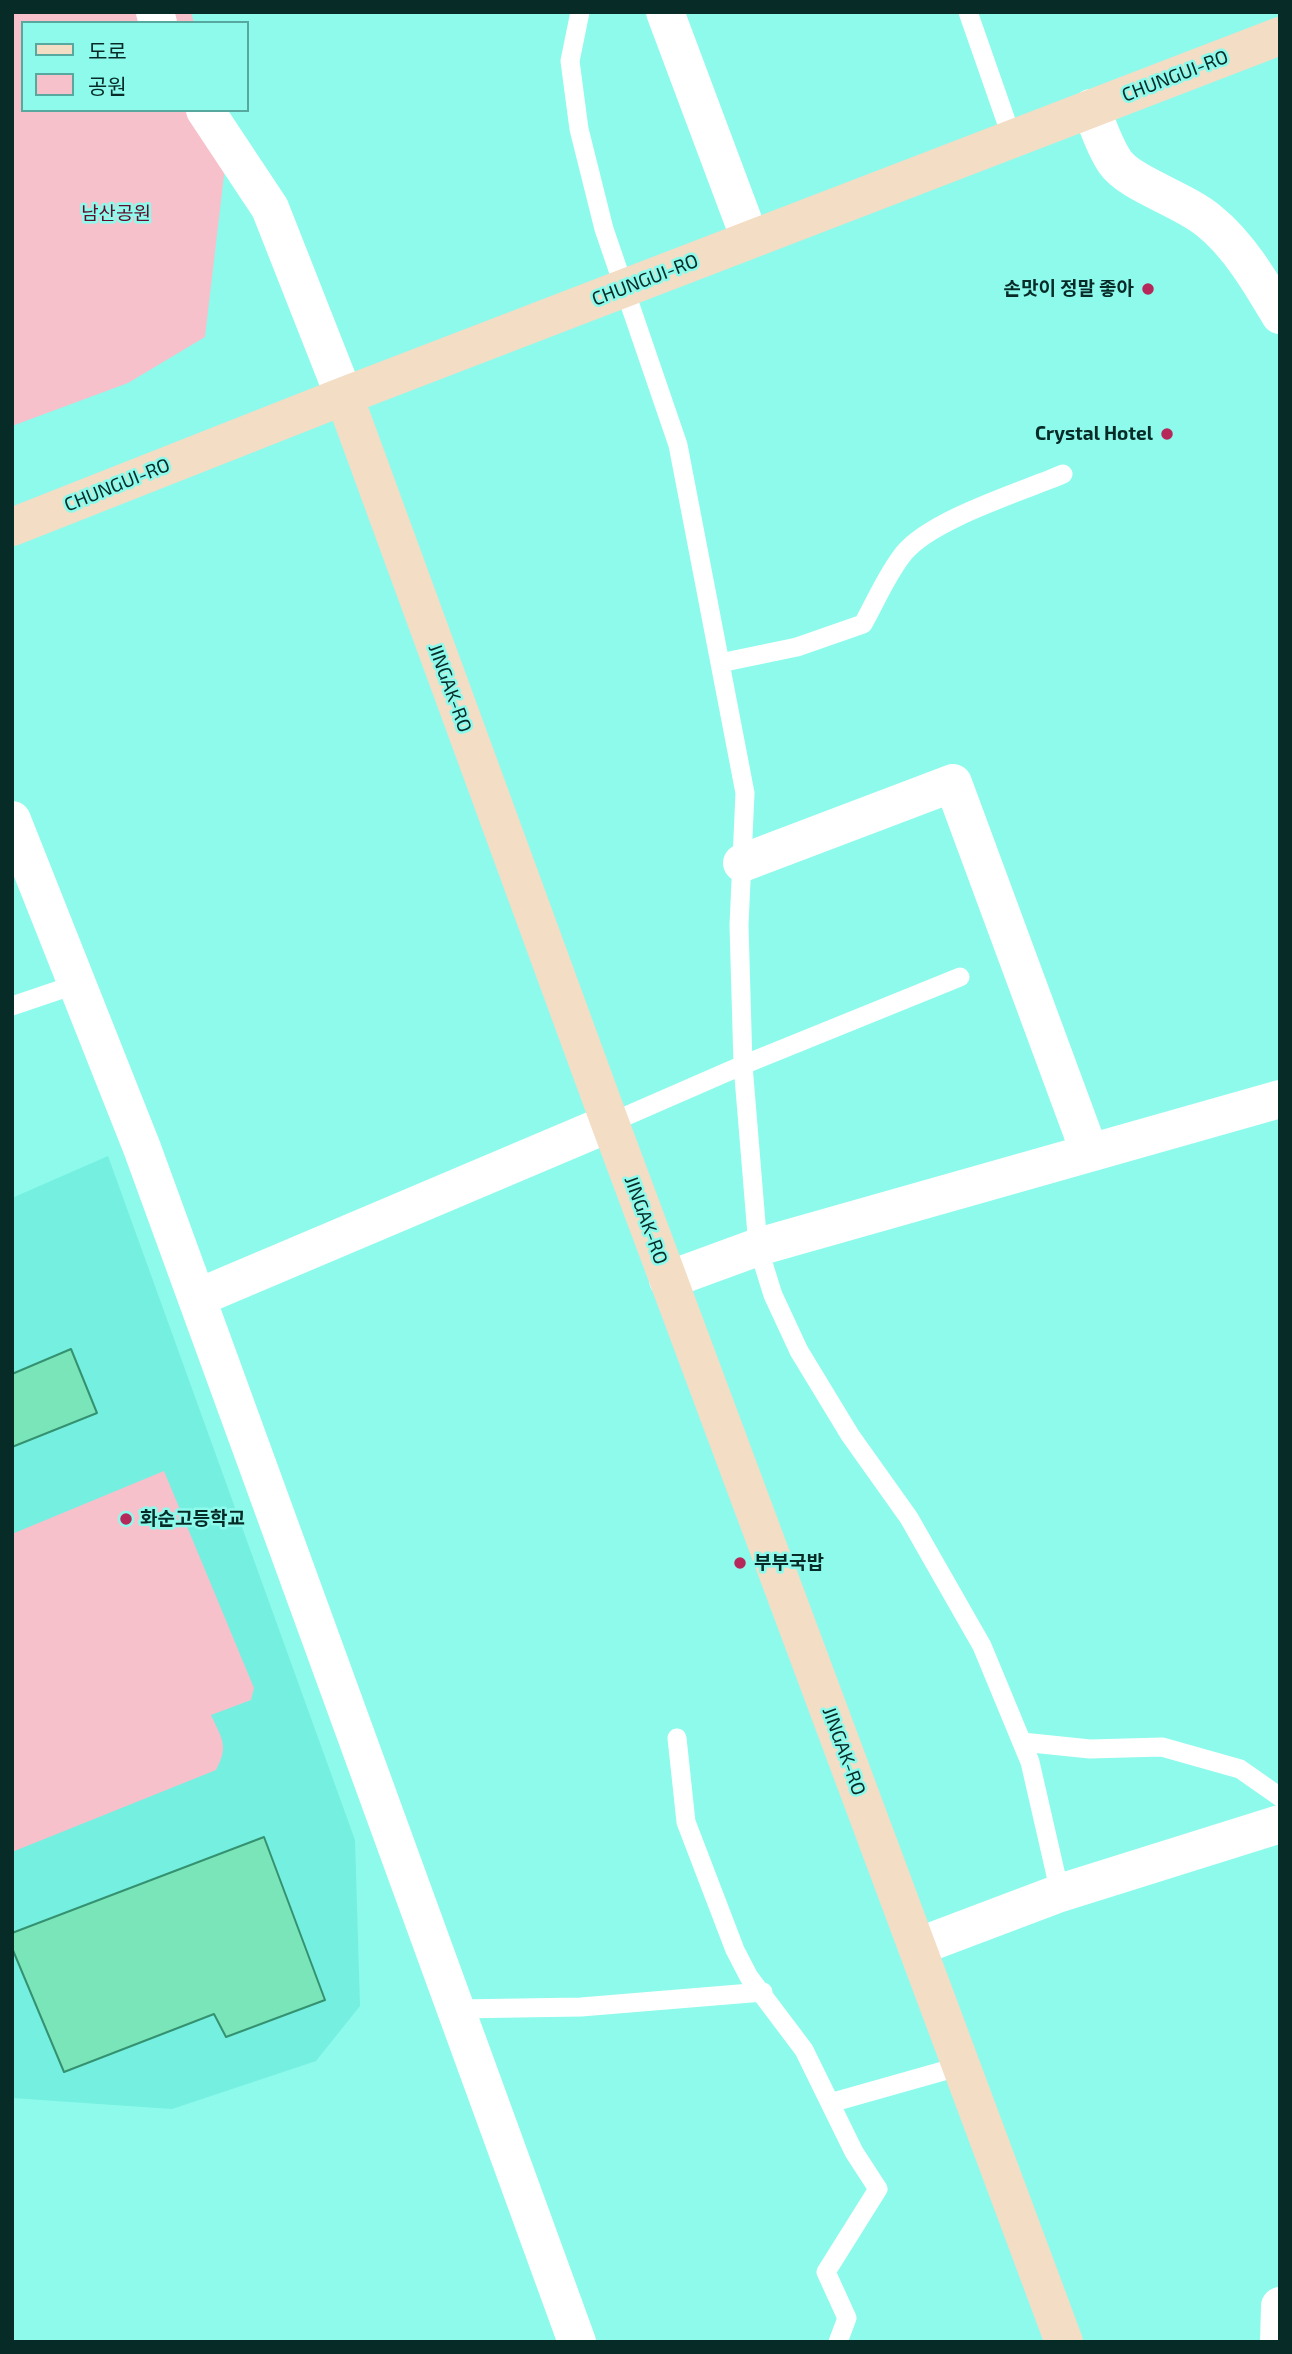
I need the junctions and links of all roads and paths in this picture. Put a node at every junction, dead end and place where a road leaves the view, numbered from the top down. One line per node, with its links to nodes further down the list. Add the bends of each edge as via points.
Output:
1 (580, 12): 9 (lane, via 570,61 579,129)
2 (665, 12): 8 (street)
3 (968, 12): 7 (lane)
4 (1280, 36): 5 (street, CHUNGUI-RO)
5 (1091, 108): 7 (street, CHUNGUI-RO); 10 (street, via 1116,165 1217,227)
6 (206, 112): 11 (street, JINGAK-RO, via 270,208)
7 (1012, 138): 8 (street, CHUNGUI-RO)
8 (750, 239): 9 (street, CHUNGUI-RO)
9 (623, 288): 11 (street, CHUNGUI-RO); 14 (lane, via 678,445)
10 (1280, 315)
11 (344, 396): 13 (street, CHUNGUI-RO); 22 (street, JINGAK-RO)
12 (1063, 474): 14 (lane, via 957,518 916,542 904,553 863,624 797,647)
13 (12, 527)
14 (720, 663): 16 (lane, via 745,793)
15 (12, 820): 18 (street)
16 (742, 863): 20 (lane, via 738,925); 23 (street, via 953,783)
17 (960, 977): 20 (lane)
18 (77, 984): 19 (lane); 26 (street)
19 (12, 1006)
20 (743, 1065): 22 (lane); 24 (lane)
21 (1280, 1100): 23 (street)
22 (610, 1123): 25 (street, JINGAK-RO); 26 (street)
23 (1089, 1151): 24 (street)
24 (758, 1247): 25 (street); 28 (lane, via 799,1351 944,1576 982,1646)
25 (668, 1280): 32 (street, JINGAK-RO)
26 (197, 1298): 34 (street)
27 (677, 1738): 33 (lane, via 686,1822 735,1950)
28 (1021, 1742): 29 (lane, via 1090,1749 1162,1747 1240,1769); 31 (lane, via 1030,1762)
29 (1280, 1797)
30 (1280, 1824): 31 (street)
31 (1060, 1893): 32 (street)
32 (917, 1947): 35 (street, JINGAK-RO)
33 (763, 1992): 34 (lane, via 581,2007); 36 (lane, via 804,2050)
34 (457, 2009): 38 (street)
35 (961, 2066): 36 (lane); 40 (street, JINGAK-RO)
36 (830, 2103): 39 (lane, via 878,2189 826,2272 847,2318)
37 (1280, 2306): 41 (street)
38 (577, 2342)
39 (838, 2342)
40 (1064, 2342)
41 (1279, 2342)

